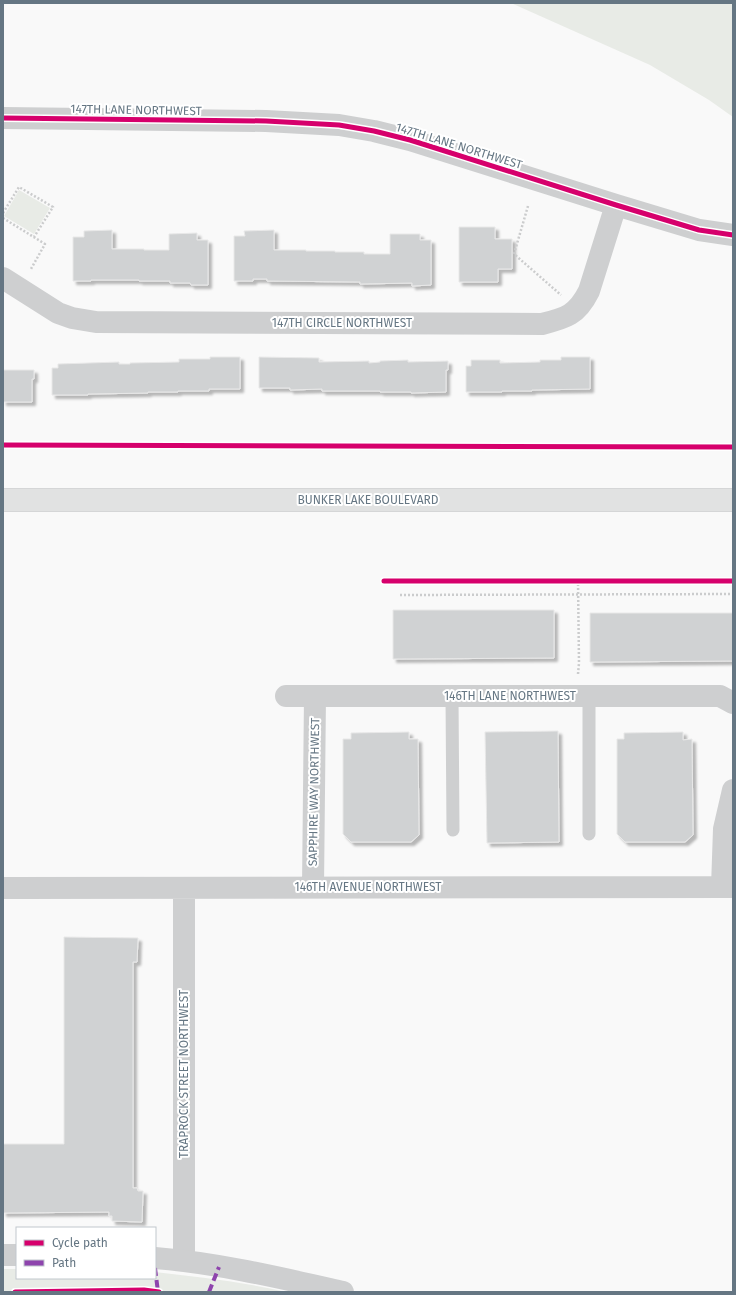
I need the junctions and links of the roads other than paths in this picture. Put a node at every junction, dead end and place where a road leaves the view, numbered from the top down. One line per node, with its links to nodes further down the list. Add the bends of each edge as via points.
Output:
1 (3, 118): 2 (street, 147TH LANE NORTHWEST, via 266,121 339,125 410,140)
2 (616, 206): 3 (street, 147TH LANE NORTHWEST, via 699,230); 4 (street, 147TH CIRCLE NORTHWEST, via 584,301 575,312 563,319 542,324 96,322 58,313)
3 (733, 235)
4 (12, 283)
5 (3, 500): 6 (main road, BUNKER LAKE BOULEVARD)
6 (733, 500)
7 (286, 696): 8 (street, 146TH LANE NORTHWEST)
8 (316, 696): 9 (street, 146TH LANE NORTHWEST); 15 (street, SAPPHIRE WAY NORTHWEST)
9 (452, 696): 10 (street, 146TH LANE NORTHWEST); 13 (lane)
10 (582, 696): 11 (street, 146TH LANE NORTHWEST, via 720,696); 14 (lane)
11 (733, 703)
12 (733, 790): 16 (street, via 724,829)
13 (453, 830)
14 (589, 834)
15 (313, 887): 16 (street, 146TH AVENUE NORTHWEST); 18 (street, 146TH AVENUE NORTHWEST)
16 (727, 887)
17 (3, 888): 18 (street, 146TH AVENUE NORTHWEST)
18 (184, 888): 22 (street, TRAPROCK STREET NORTHWEST)
19 (3, 1255): 20 (street)
20 (16, 1255)
21 (156, 1258): 22 (street)
22 (184, 1260): 23 (street)
23 (343, 1292)

